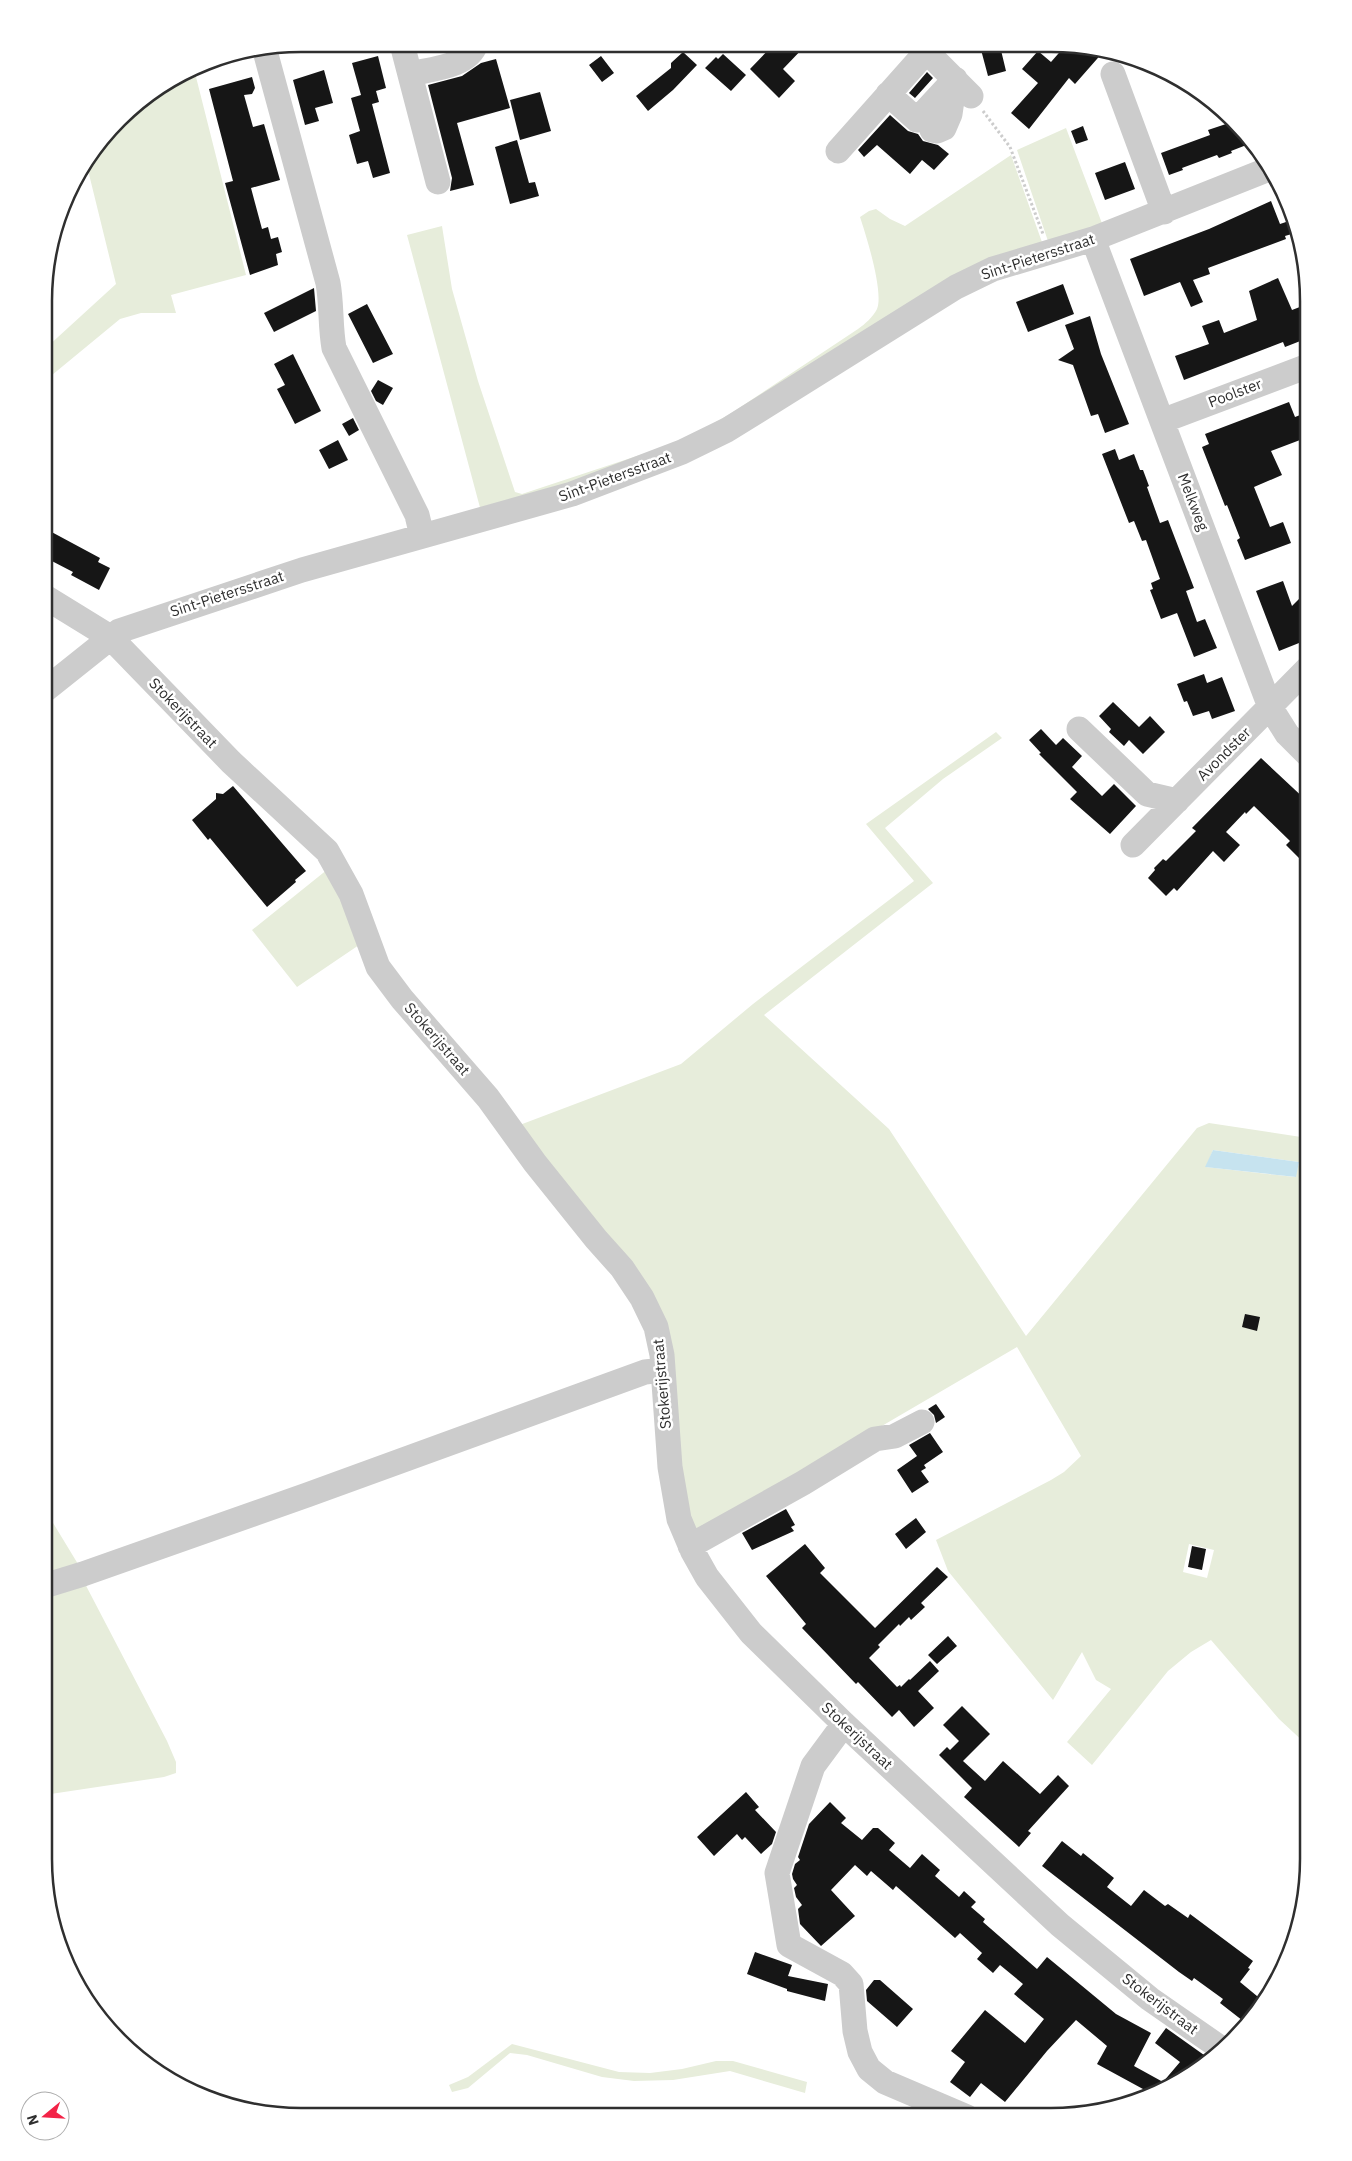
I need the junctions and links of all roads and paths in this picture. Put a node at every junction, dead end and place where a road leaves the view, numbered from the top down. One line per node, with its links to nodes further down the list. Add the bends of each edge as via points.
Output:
1 (404, 52): 6 (street)
2 (473, 52): 6 (street, via 459,62)
3 (921, 52): 9 (street)
4 (928, 52): 8 (street)
5 (266, 55): 19 (street, via 328,283 334,348 417,515)
6 (410, 74): 13 (street)
7 (1113, 74): 14 (street)
8 (963, 88): 9 (street, via 917,120); 10 (street, via 954,94 944,128); 16 (path, via 1010,147)
9 (888, 94): 11 (street)
10 (932, 130)
11 (838, 151)
12 (1263, 172): 14 (street, Sint-Pietersstraat)
13 (438, 182)
14 (1164, 212): 15 (street, Sint-Pietersstraat)
15 (1093, 239): 16 (street, Sint-Pietersstraat); 18 (street, Melkweg)
16 (1049, 251): 19 (street, Sint-Pietersstraat, via 993,269 956,287 727,430 682,452 572,494)
17 (1300, 369): 18 (street, Poolster)
18 (1162, 421): 24 (street, Melkweg)
19 (422, 536): 21 (street, Sint-Pietersstraat, via 261,582 119,631)
20 (52, 600): 21 (street, Stokerijstraat)
21 (110, 637): 23 (street, Sint-Pietersstraat); 29 (street, Stokerijstraat, via 231,762 327,852 351,894 378,967 488,1098 642,1298 656,1327)
22 (1300, 676): 24 (street, Avondster)
23 (52, 684)
24 (1270, 707): 26 (street, Melkweg, via 1287,734); 27 (street, Avondster)
25 (1088, 738): 27 (street, via 1147,794)
26 (1300, 747)
27 (1177, 801): 28 (street, Avondster)
28 (1133, 845)
29 (663, 1370): 31 (street, Stokerijstraat, via 670,1467 679,1519); 32 (street, via 645,1372)
30 (922, 1422): 31 (street, via 895,1436 875,1439)
31 (690, 1546): 33 (street, Stokerijstraat, via 707,1577 752,1633)
32 (52, 1584)
33 (844, 1724): 34 (street, Stokerijstraat, via 1060,1925 1150,1999); 35 (street, via 813,1766 777,1873 789,1945 842,1974 851,1984 855,2031 860,2052 869,2069 885,2082)
34 (1217, 2045)
35 (946, 2108)

